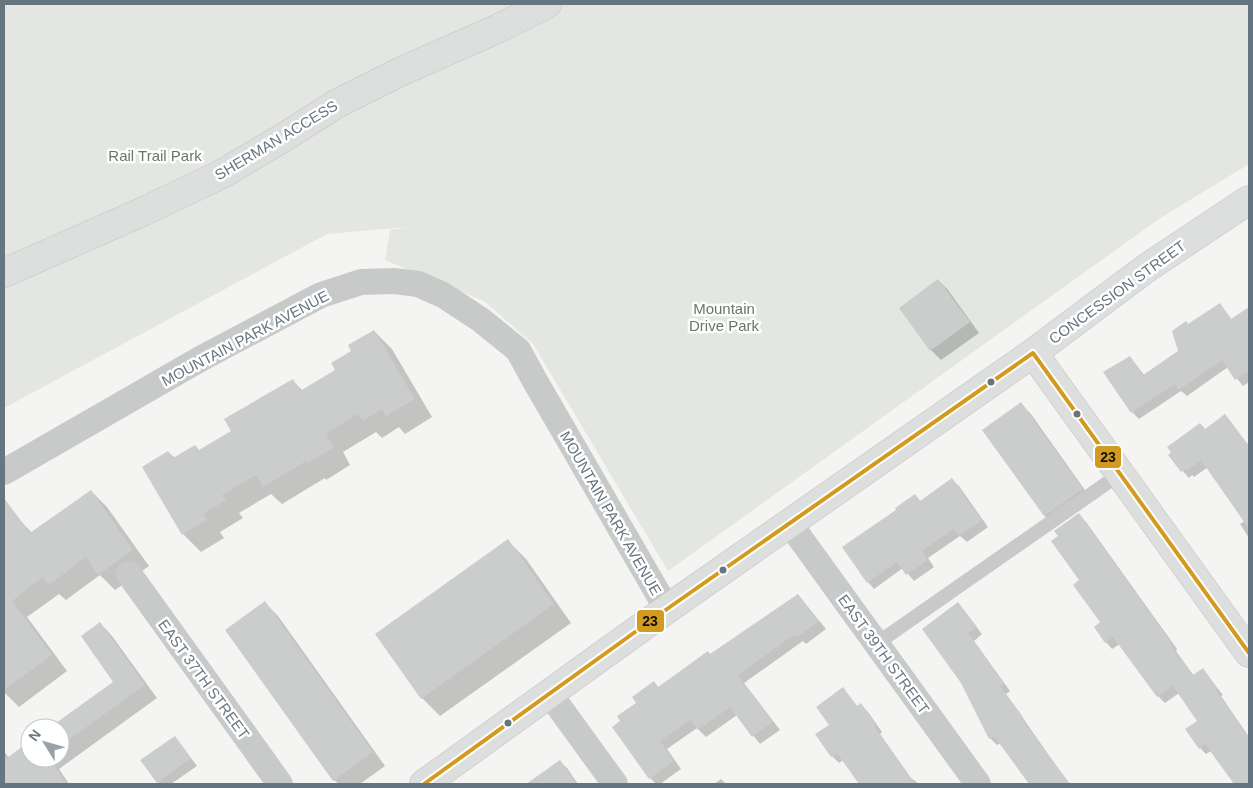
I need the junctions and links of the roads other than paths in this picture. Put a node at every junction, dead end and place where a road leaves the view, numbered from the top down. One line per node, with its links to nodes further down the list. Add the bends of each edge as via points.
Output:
1 (547, 4): 3 (main road, SHERMAN ACCESS, via 336,104 222,174)
2 (1249, 200): 4 (main road, CONCESSION STREET, via 1148,267)
3 (4, 273)
4 (1033, 353): 6 (main road); 7 (main road, CONCESSION STREET)
5 (4, 472): 9 (street, MOUNTAIN PARK AVENUE, via 202,358 321,295 361,282 418,284 443,295 518,350)
6 (1120, 474): 10 (lane); 11 (main road)
7 (790, 524): 9 (main road, CONCESSION STREET); 10 (street, EAST 39TH STREET)
8 (129, 574): 13 (street, EAST 37TH STREET)
9 (666, 609): 12 (main road, CONCESSION STREET)
10 (876, 644): 16 (street, EAST 39TH STREET)
11 (1249, 653)
12 (549, 693): 14 (main road, CONCESSION STREET); 15 (street)
13 (280, 784)
14 (424, 784)
15 (615, 784)
16 (978, 784)

